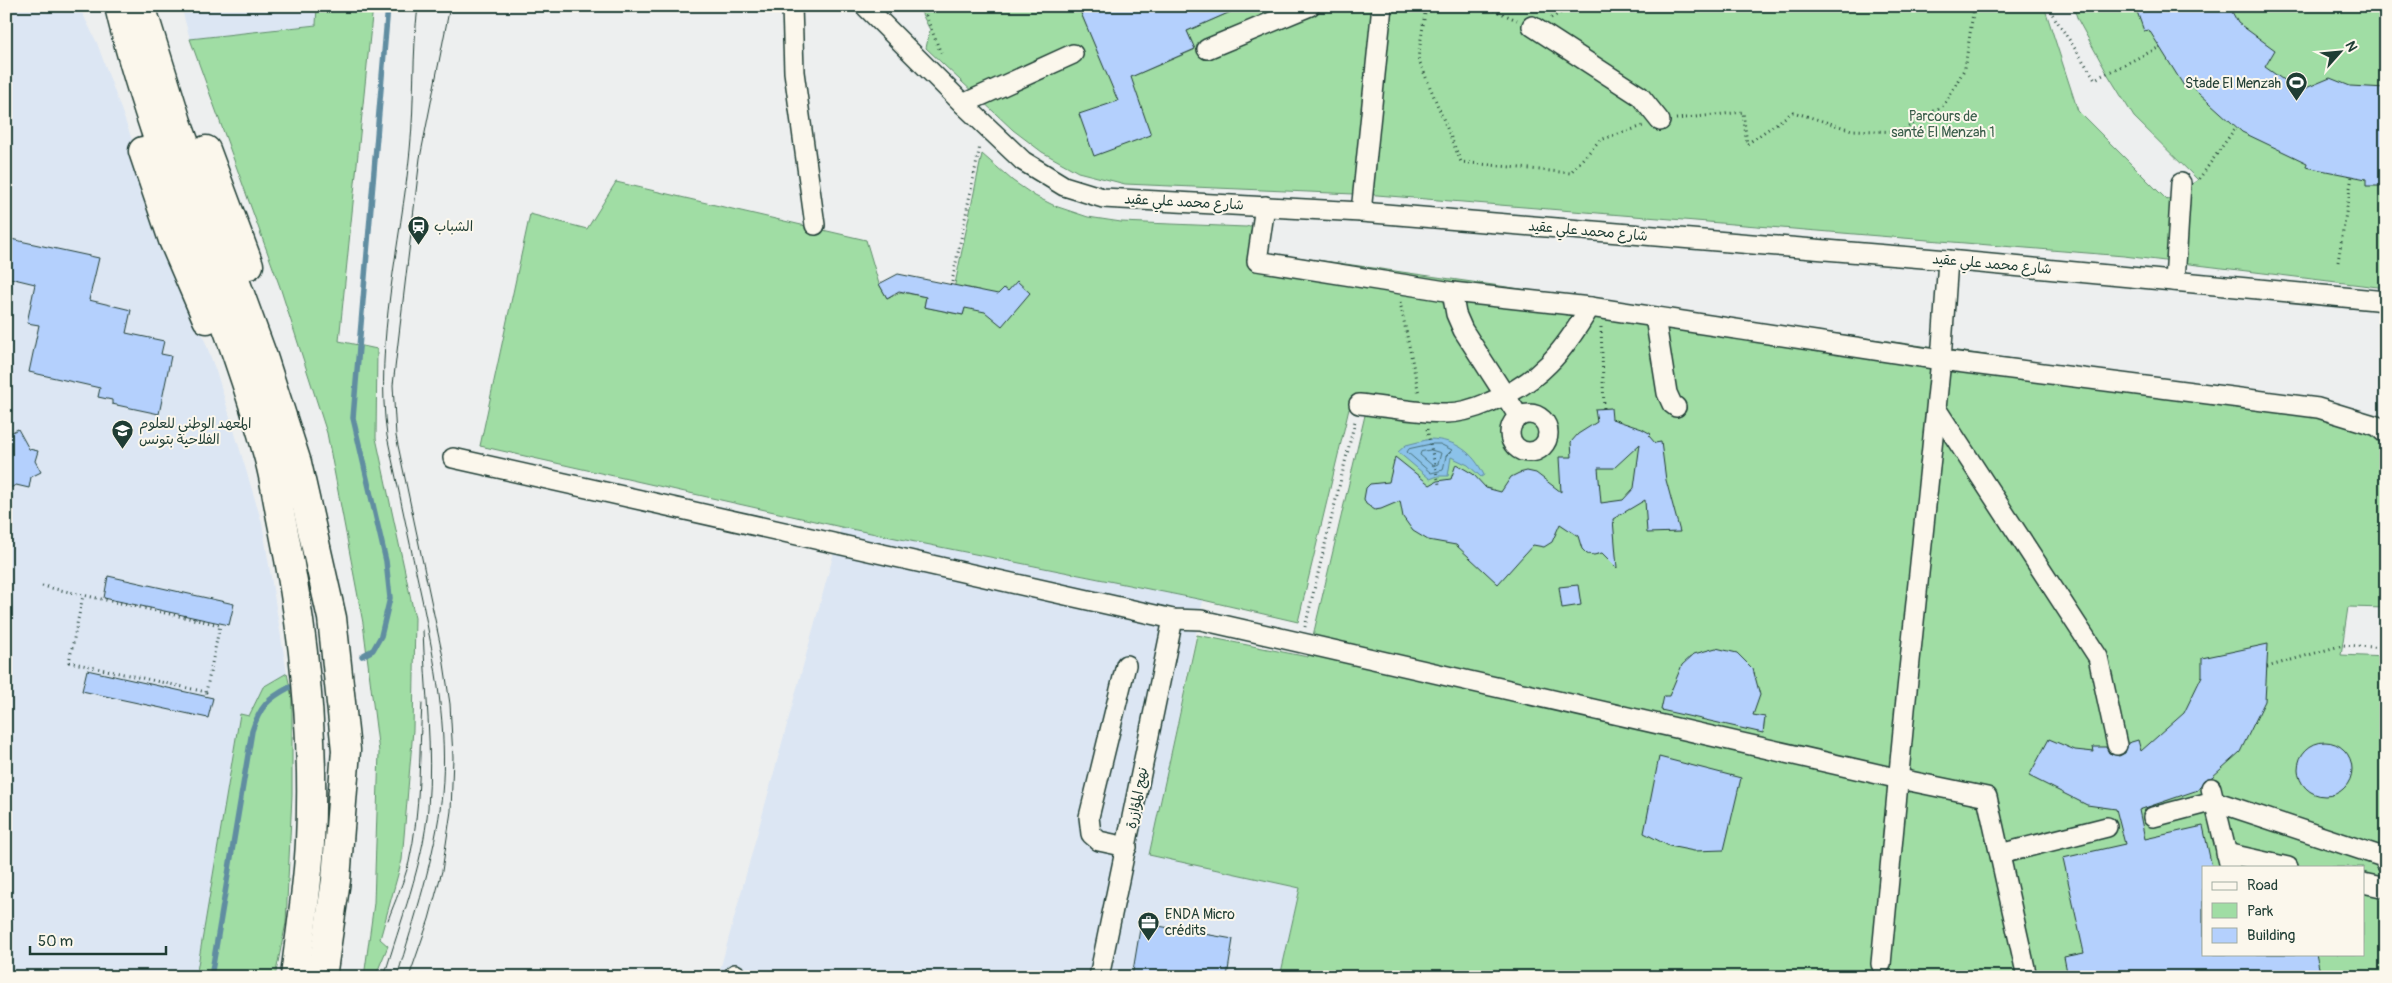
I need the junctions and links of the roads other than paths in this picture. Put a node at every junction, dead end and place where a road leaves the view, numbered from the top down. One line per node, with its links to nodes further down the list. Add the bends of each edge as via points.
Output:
1 (99, 6): 33 (highway, via 173,240 219,346 249,435)
2 (119, 6): 19 (highway, via 151,117 188,223)
3 (141, 6): 19 (highway)
4 (162, 6): 34 (highway, via 181,77 265,307 287,382 310,484)
5 (792, 6): 17 (street, via 794,72)
6 (865, 6): 12 (street, شارع محمد علي عقيد)
7 (1310, 6): 10 (street)
8 (1382, 6): 16 (street)
9 (1532, 26): 13 (street, via 1640,96)
10 (1207, 49)
11 (1073, 54): 12 (street)
12 (962, 104): 15 (street, شارع محمد علي عقيد, via 1023,161 1084,194 1122,200)
13 (1660, 121)
14 (2188, 184): 20 (street)
15 (1265, 206): 16 (street, شارع محمد علي عقيد); 21 (street, via 1257,261)
16 (1361, 212): 18 (street, شارع محمد علي عقيد)
17 (815, 225)
18 (1948, 260): 20 (street, شارع محمد علي عقيد); 25 (street)
19 (218, 267): 33 (highway, via 242,368 269,460); 34 (highway, via 263,357 297,463)
20 (2175, 281): 22 (street, شارع محمد علي عقيد)
21 (1452, 292): 23 (street); 26 (street, via 1463,330)
22 (2384, 302)
23 (1595, 308): 24 (street); 26 (street, via 1548,366 1528,384)
24 (1655, 317): 25 (street); 28 (street, via 1667,393)
25 (1941, 360): 29 (street); 31 (street, via 2318,408 2377,426)
26 (1505, 396): 27 (street, via 1474,409 1449,413 1423,413); 30 (street)
27 (1359, 404)
28 (1676, 407)
29 (1936, 410): 37 (street, via 2098,657); 40 (street)
30 (1519, 417)
31 (2386, 434)
32 (454, 458): 35 (street)
33 (299, 617): 39 (highway, via 309,708)
34 (332, 618): 38 (highway)
35 (1173, 619): 40 (street, via 1201,620); 44 (street, نهج المؤازرة)
36 (1126, 665): 44 (street, via 1089,818 1091,834 1099,841)
37 (2117, 745)
38 (346, 750): 54 (highway, via 336,880); 55 (highway, via 351,853)
39 (310, 772): 52 (highway, via 298,892); 53 (highway, via 310,842)
40 (1900, 780): 45 (street, via 1987,797); 51 (street)
41 (2212, 795): 42 (street); 46 (street); 47 (street, via 2383,857)
42 (2153, 816)
43 (2108, 828): 45 (street)
44 (1127, 847): 56 (street, نهج المؤازرة)
45 (2000, 854): 57 (street)
46 (2228, 860): 48 (street)
47 (2386, 863)
48 (2279, 866)
49 (2364, 883): 50 (street)
50 (2386, 888)
51 (1881, 964)
52 (284, 977)
53 (295, 977)
54 (322, 977)
55 (340, 977)
56 (1100, 977)
57 (2027, 977)

